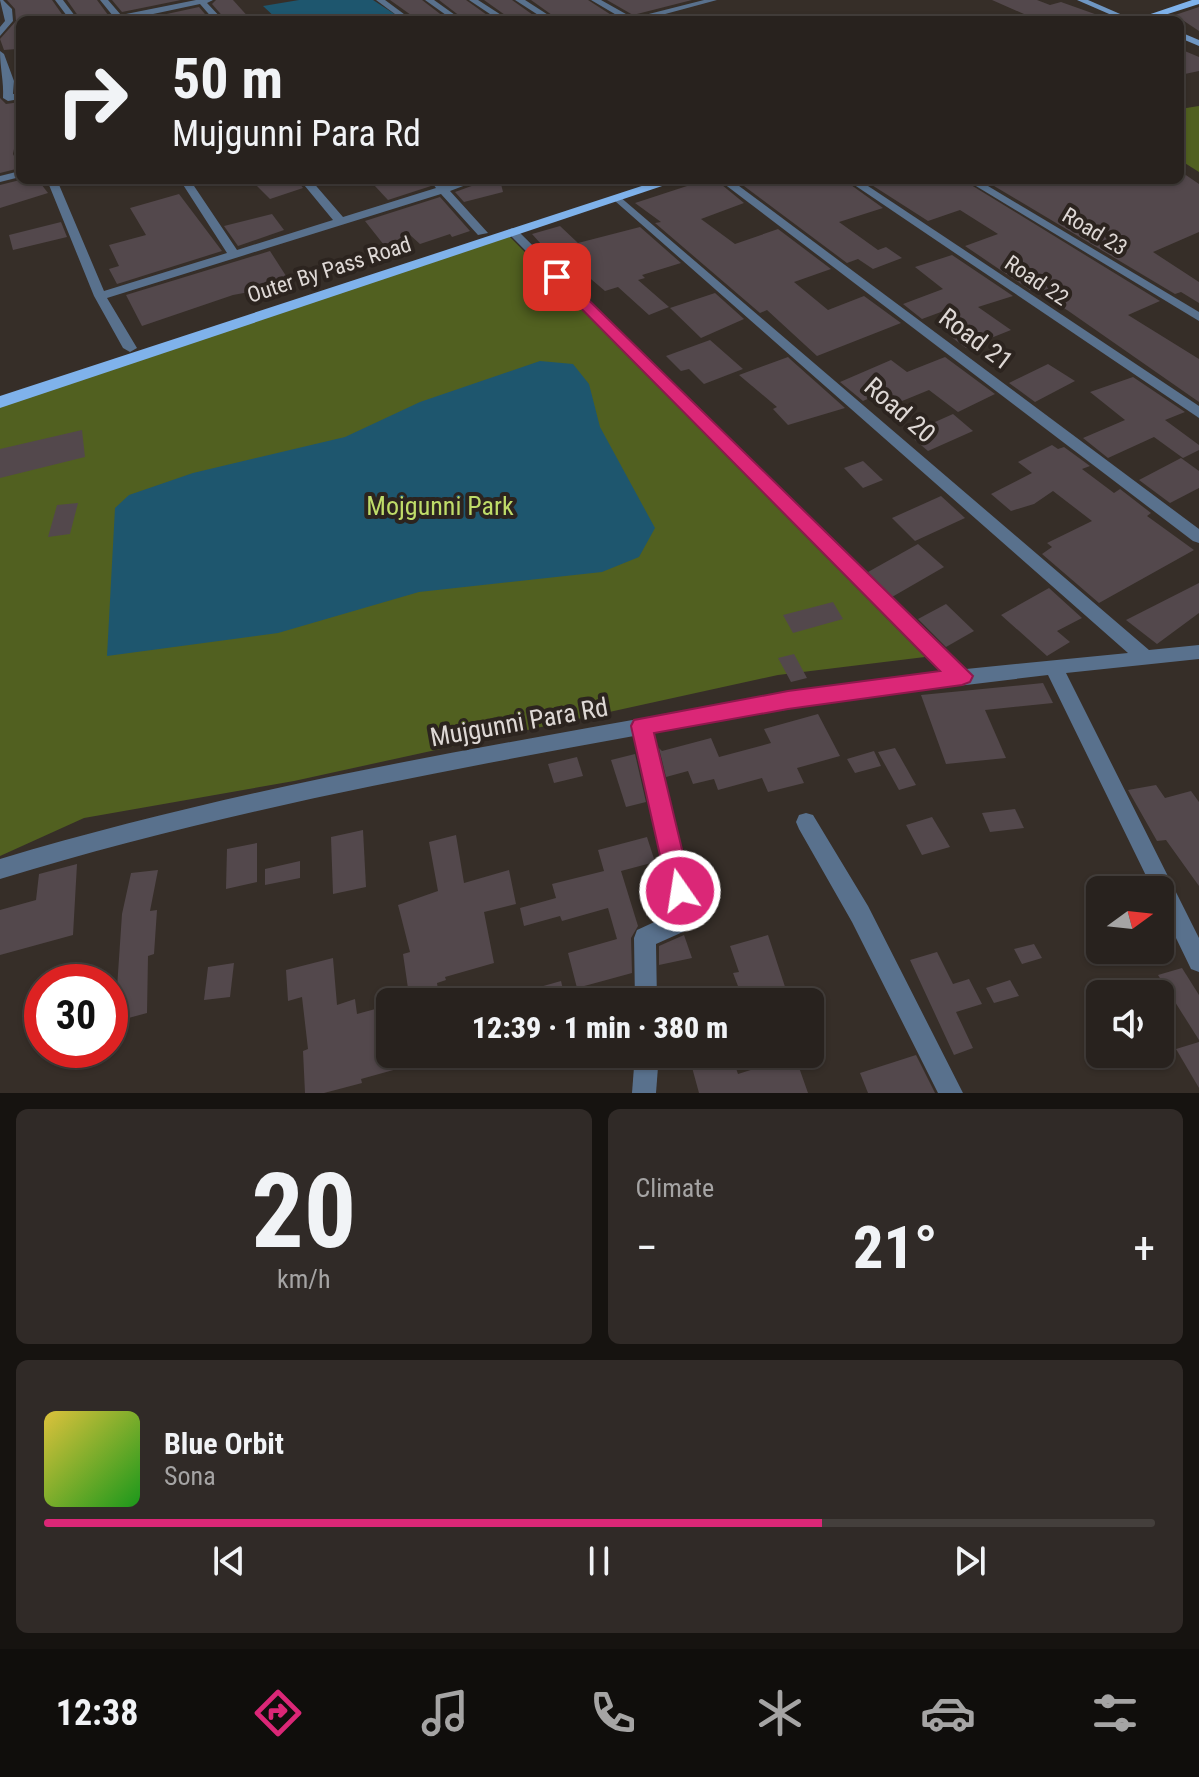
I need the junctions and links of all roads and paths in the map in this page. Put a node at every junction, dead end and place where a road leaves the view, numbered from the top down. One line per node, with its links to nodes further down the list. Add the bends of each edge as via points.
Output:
1 (104, 0): 15 (street)
2 (149, 0): 14 (street)
3 (380, 0): 18 (street)
4 (429, 0): 19 (street)
5 (473, 0): 20 (street)
6 (519, 0): 21 (street)
7 (595, 0): 22 (street)
8 (708, 0): 13 (street)
9 (1081, 0): 25 (main road)
10 (0, 1): 28 (street, via 8,9 9,21)
11 (203, 1): 14 (street)
12 (1199, 4): 26 (main road); 27 (main road)
13 (665, 9): 23 (street); 24 (street)
14 (158, 10): 16 (street); 17 (street)
15 (117, 16)
16 (133, 16)
17 (163, 16)
18 (402, 16)
19 (452, 16)
20 (499, 16)
21 (545, 16)
22 (625, 16)
23 (644, 16)
24 (669, 16)
25 (1120, 16)
26 (1153, 16)
27 (1168, 16)
28 (0, 33)
29 (0, 54): 30 (street, via 9,81 8,98)
30 (16, 97)
31 (54, 184): 47 (street)
32 (188, 184): 46 (street)
33 (308, 184): 43 (street)
34 (439, 184): 41 (street)
35 (462, 184): 41 (street)
36 (636, 184): 45 (main road, Outer By Pass Road)
37 (662, 184): 42 (main road, Outer By Pass Road)
38 (729, 184): 53 (street, Road 21)
39 (858, 184): 52 (street, Road 22)
40 (978, 184): 48 (street, Road 23)
41 (444, 190): 43 (street); 45 (street)
42 (619, 199): 44 (main road, Outer By Pass Road); 55 (street, Road 20)
43 (340, 221): 46 (street)
44 (512, 231): 51 (main road, Outer By Pass Road); 57 (street)
45 (482, 233): 49 (main road, Outer By Pass Road)
46 (233, 253): 47 (street)
47 (100, 296): 49 (street)
48 (1199, 317)
49 (130, 348): 50 (main road, Outer By Pass Road)
50 (0, 390)
51 (0, 402)
52 (1199, 413)
53 (1199, 537)
54 (1199, 652): 55 (street, Mujgunni Para Rd)
55 (1147, 659): 56 (street, Mujgunni Para Rd)
56 (1054, 668): 57 (street, Mujgunni Para Rd); 61 (street)
57 (962, 676): 58 (street, Mujgunni Para Rd)
58 (641, 726): 60 (street, Mujgunni Para Rd, via 181,818); 62 (street, via 686,919 645,938)
59 (806, 822): 65 (street, via 860,914)
60 (0, 869)
61 (1199, 961)
62 (646, 988)
63 (646, 1068): 64 (street)
64 (644, 1093)
65 (951, 1093)

